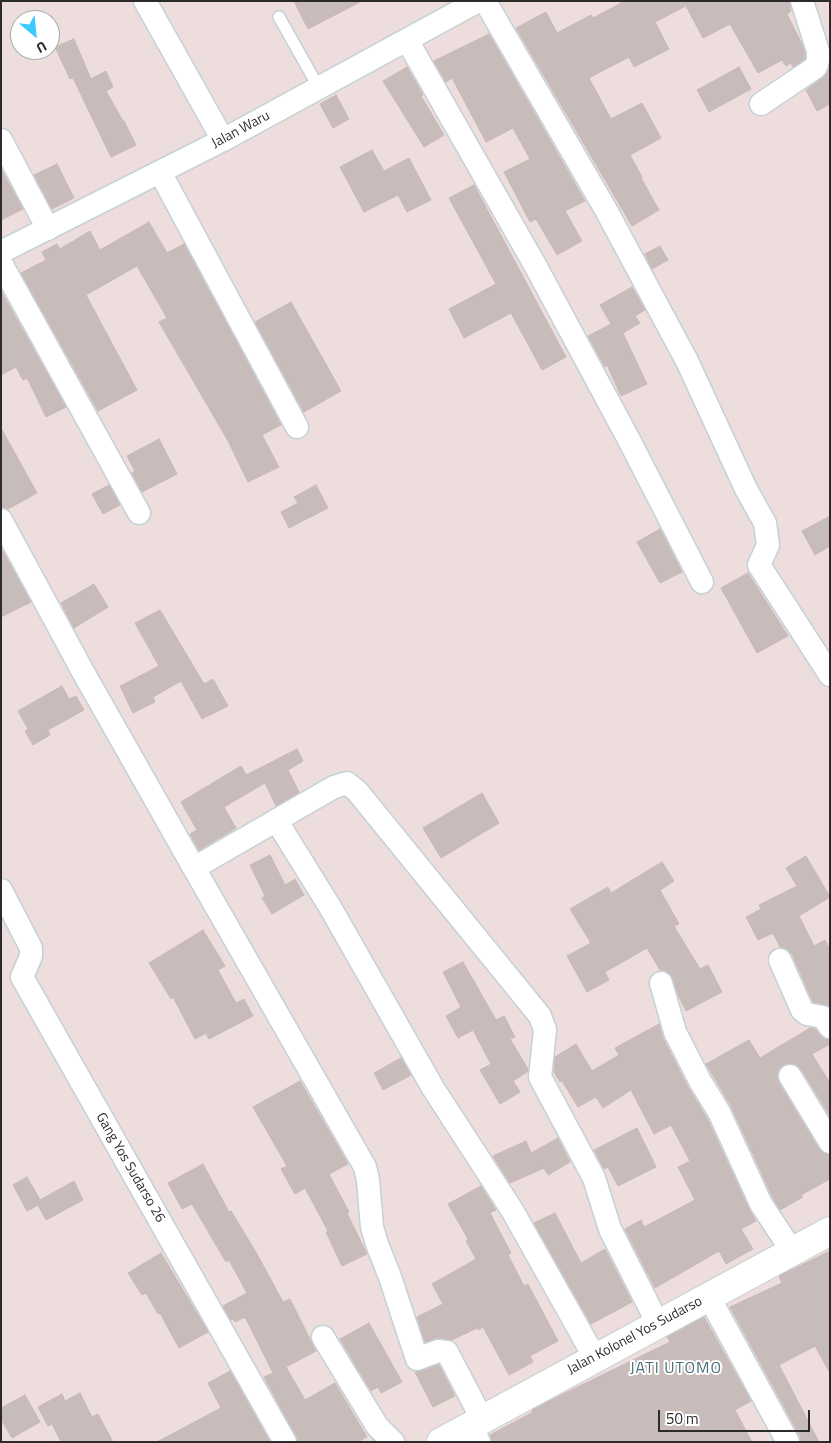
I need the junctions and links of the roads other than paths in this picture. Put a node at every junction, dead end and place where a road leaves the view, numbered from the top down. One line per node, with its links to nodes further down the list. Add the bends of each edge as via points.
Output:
1 (145, 1): 10 (street)
2 (478, 1): 6 (street, Jalan Waru)
3 (485, 1): 19 (street, via 606,210 687,361 746,490 765,523 768,545 759,565)
4 (802, 1): 8 (street, via 818,51 816,67)
5 (279, 17): 7 (lane)
6 (406, 40): 7 (street, Jalan Waru); 18 (street, via 535,265)
7 (319, 88): 10 (street, Jalan Waru)
8 (761, 104)
9 (1, 140): 12 (street)
10 (223, 140): 11 (street, Jalan Waru)
11 (160, 172): 12 (street, Jalan Waru); 15 (street)
12 (48, 228): 13 (street, Jalan Waru)
13 (1, 252)
14 (1, 263): 16 (street)
15 (297, 427)
16 (138, 513)
17 (1, 520): 21 (street)
18 (702, 582)
19 (830, 675)
20 (276, 820): 21 (street); 31 (street, via 347,783 540,1016 545,1030 540,1077 594,1178 610,1229); 33 (street, via 330,907 433,1088 512,1210)
21 (194, 868): 34 (street, via 364,1167 372,1227 417,1359 438,1351 447,1352)
22 (1, 890): 35 (street, Gang Yos Sudarso 26, via 31,948 22,977)
23 (780, 960): 25 (street, via 802,1010 823,1016)
24 (661, 984): 29 (street, via 679,1040 720,1112 762,1204)
25 (830, 1027)
26 (790, 1076): 27 (street)
27 (830, 1142)
28 (830, 1231): 29 (street, Jalan Kolonel Yos Sudarso)
29 (792, 1251): 30 (street, Jalan Kolonel Yos Sudarso)
30 (709, 1296): 31 (street, Jalan Kolonel Yos Sudarso); 38 (street)
31 (658, 1324): 33 (street, Jalan Kolonel Yos Sudarso)
32 (324, 1337): 36 (street, via 377,1426)
33 (595, 1358): 34 (street, Jalan Kolonel Yos Sudarso)
34 (478, 1429): 37 (street, Jalan Kolonel Yos Sudarso)
35 (285, 1442)
36 (393, 1442)
37 (441, 1442)
38 (788, 1442)

